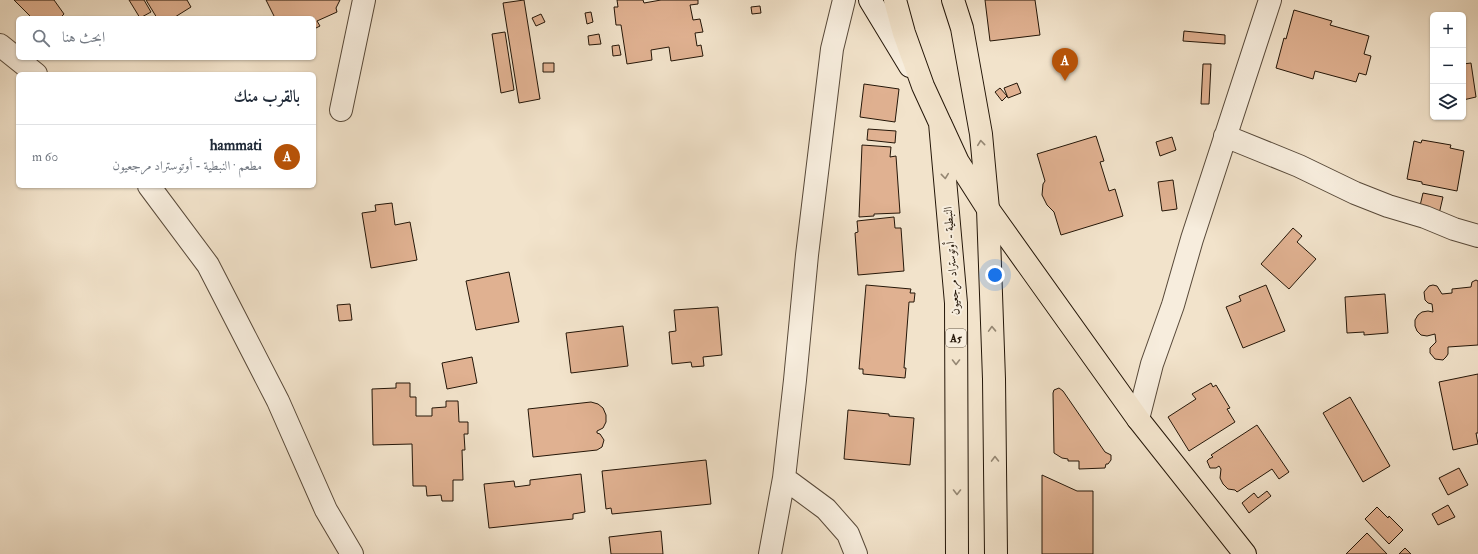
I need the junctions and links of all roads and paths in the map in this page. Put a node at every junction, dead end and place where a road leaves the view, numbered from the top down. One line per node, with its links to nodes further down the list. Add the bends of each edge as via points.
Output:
1 (364, 0): 12 (street)
2 (844, 0): 19 (street, via 832,49)
3 (870, 0): 11 (street)
4 (895, 0): 11 (main road, النبطية - أوتوستراد مرجعيون / A5)
5 (953, 0): 16 (main road, one-way to 5, via 980,134 962,28)
6 (1270, 0): 14 (street)
7 (0, 45): 8 (street)
8 (16, 58)
9 (19, 60): 10 (street)
10 (34, 72)
11 (923, 86): 13 (main road, النبطية - أوتوستراد مرجعيون / A5)
12 (341, 110)
13 (940, 123): 16 (main road, via 958,162); 23 (main road, النبطية - أوتوستراد مرجعيون / A5, one-way to 23, via 956,303)
14 (1225, 136): 17 (street, via 1299,166 1355,193); 18 (street, via 1173,305 1152,364)
15 (150, 188): 20 (street, via 208,265 278,401 326,510)
16 (988, 209): 18 (main road); 24 (main road, one-way to 16, via 994,380)
17 (1478, 236)
18 (1138, 419): 25 (main road)
19 (784, 478): 21 (street); 22 (street, via 826,509 848,534)
20 (352, 554)
21 (770, 554)
22 (856, 554)
23 (957, 554)
24 (996, 554)
25 (1245, 554)

